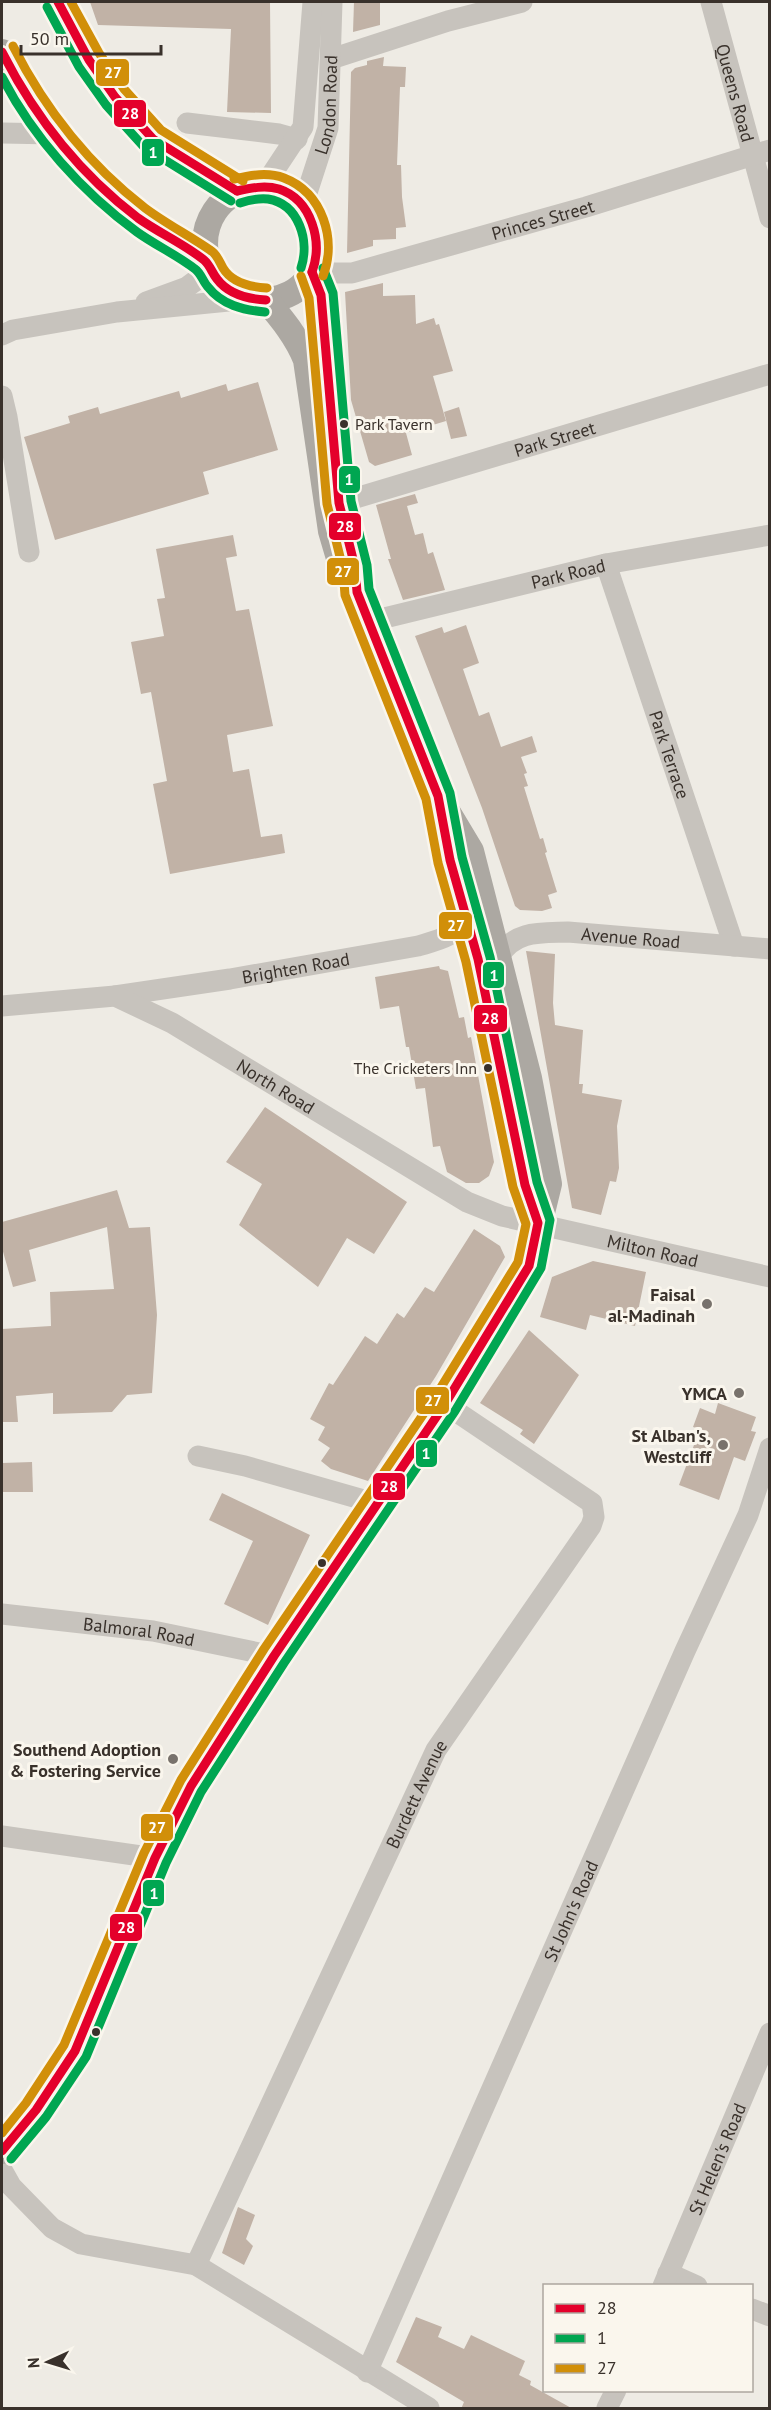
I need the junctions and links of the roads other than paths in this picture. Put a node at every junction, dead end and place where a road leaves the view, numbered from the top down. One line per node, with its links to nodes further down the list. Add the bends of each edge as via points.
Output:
1 (58, 2): 14 (main road, via 88,60 115,98 153,139)
2 (314, 2): 11 (street, London Road, via 303,127)
3 (332, 2): 7 (street, London Road)
4 (522, 2): 7 (street)
5 (711, 2): 12 (street, Queens Road)
6 (2, 52): 10 (main road, via 22,91)
7 (331, 59): 15 (street, London Road, via 328,128)
8 (187, 123): 11 (street, London Road)
9 (2, 133): 10 (street)
10 (55, 134): 17 (main road, via 112,195)
11 (297, 139): 13 (street, London Road)
12 (761, 153): 16 (street, Queens Road); 18 (street, Princes Street, via 352,273)
13 (264, 186): 14 (main road); 15 (main road, via 292,195)
14 (237, 191): 17 (main road, via 215,209 208,221 204,249)
15 (303, 205): 18 (main road, via 315,228)
16 (770, 219)
17 (209, 266): 19 (main road, via 227,288); 20 (street, via 187,287)
18 (314, 268): 19 (main road, via 299,290 287,296); 24 (main road, via 321,295)
19 (257, 300): 20 (street); 28 (main road, via 289,327 306,360 331,531 341,566)
20 (117, 312): 21 (street)
21 (2, 335)
22 (770, 374): 24 (street, Park Street)
23 (2, 396): 26 (street)
24 (339, 503): 28 (main road)
25 (770, 535): 27 (street, Park Road)
26 (29, 552)
27 (606, 564): 29 (street, Park Road); 32 (street, Park Terrace)
28 (357, 592): 29 (main road)
29 (368, 622): 30 (main road)
30 (438, 796): 31 (main road, via 450,860); 34 (main road, via 471,850)
31 (467, 917): 35 (street, Brighten Road, via 444,939 418,946); 37 (main road, via 525,1185)
32 (734, 946): 33 (street, Avenue Road); 34 (street, Avenue Road, via 568,932 525,934)
33 (770, 949)
34 (499, 956): 37 (main road, via 529,1078 549,1184)
35 (115, 996): 36 (street); 37 (street, North Road, via 172,1023 467,1202 502,1216)
36 (2, 1006)
37 (538, 1222): 38 (street, Milton Road); 39 (main road, via 530,1266)
38 (770, 1276)
39 (445, 1404): 42 (main road); 50 (street, Burdett Avenue, via 592,1503 594,1517 436,1750)
40 (770, 1448): 55 (street, St John's Road, via 748,1515)
41 (198, 1456): 42 (street)
42 (378, 1504): 44 (main road)
43 (2, 1614): 44 (street, Balmoral Road, via 153,1631)
44 (274, 1656): 46 (main road, via 191,1786)
45 (2, 1836): 46 (street)
46 (155, 1858): 48 (main road, via 75,2051)
47 (769, 2033): 51 (street, St Helen's Road)
48 (2, 2151)
49 (2, 2170): 50 (street, via 11,2186 40,2217 81,2244)
50 (196, 2265): 55 (street)
51 (665, 2279): 52 (street)
52 (688, 2284)
53 (753, 2309): 54 (street)
54 (770, 2316)
55 (367, 2372): 57 (street)
56 (616, 2392): 58 (street)
57 (429, 2409)
58 (608, 2409)

